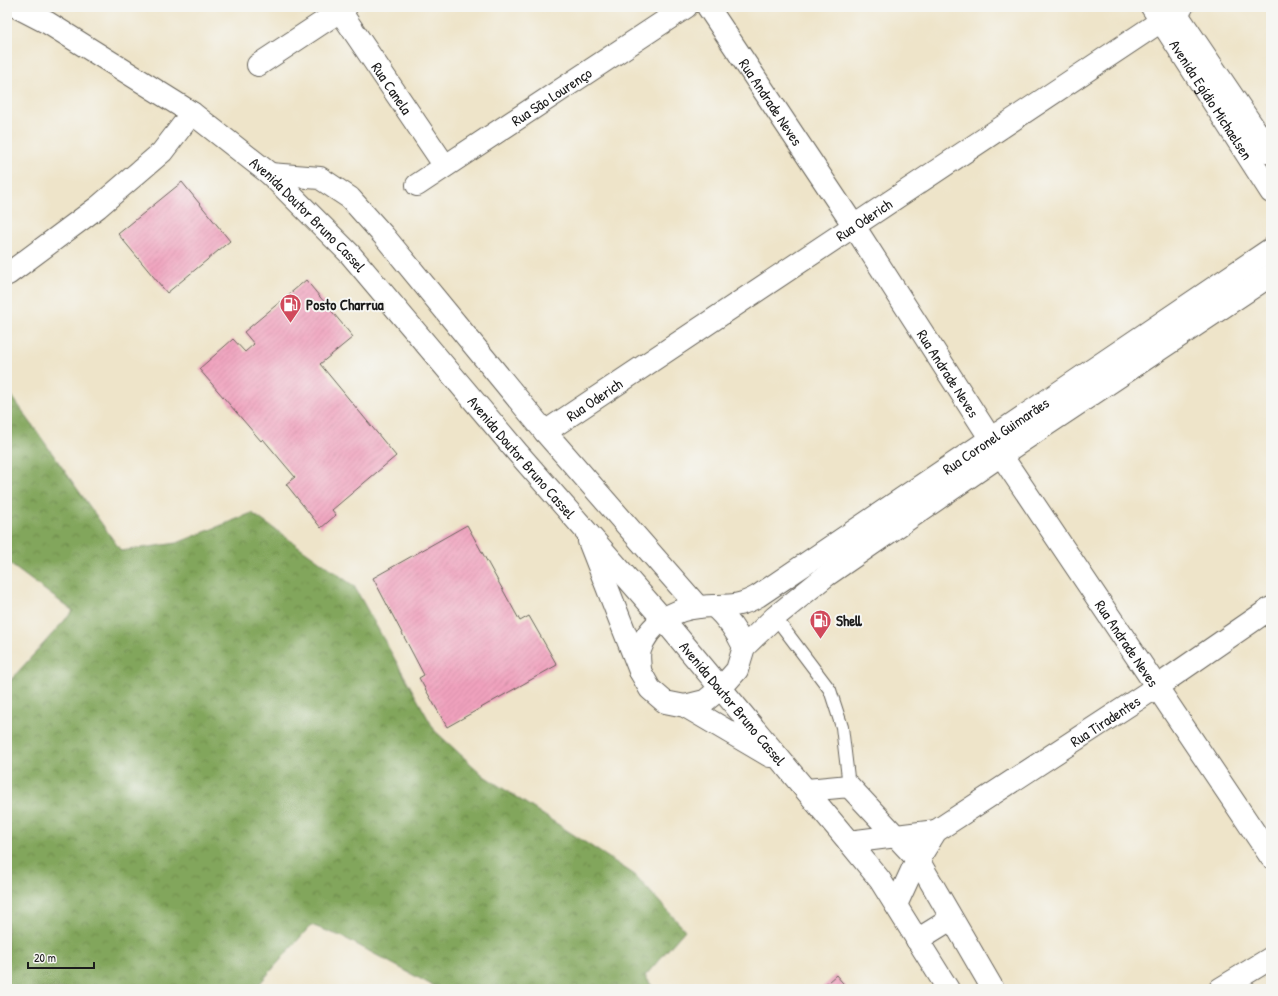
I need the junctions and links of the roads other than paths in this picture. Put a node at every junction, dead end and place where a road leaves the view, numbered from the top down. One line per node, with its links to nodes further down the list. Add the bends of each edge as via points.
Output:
1 (17, 7): 7 (street, Avenida Doutor Bruno Cassel, via 48,23)
2 (686, 7): 9 (street, Rua São Lourenço)
3 (708, 7): 13 (street, Rua Andrade Neves)
4 (343, 9): 6 (street); 9 (street, Rua Canela)
5 (1169, 11): 8 (street, Avenida Egídio Michaelsen); 12 (street, Avenida Egídio Michaelsen); 13 (street, Rua Oderich)
6 (258, 65)
7 (192, 113): 10 (street, Avenida Doutor Bruno Cassel); 15 (street, via 156,157 98,207)
8 (1271, 152)
9 (445, 166): 11 (street, Rua São Lourenço)
10 (270, 174): 17 (street, via 320,178 350,198); 19 (street, Avenida Doutor Bruno Cassel, via 350,254)
11 (417, 185)
12 (1271, 192)
13 (854, 226): 17 (street, Rua Oderich); 18 (street, Rua Andrade Neves)
14 (1271, 249): 18 (street, Rua Coronel Guimarães)
15 (8, 274)
16 (1271, 275): 18 (street, Rua Coronel Guimarães)
17 (545, 432): 20 (street)
18 (996, 446): 20 (street, Rua Coronel Guimarães, via 746,604 729,607); 22 (street, Rua Coronel Guimarães); 26 (street, Rua Andrade Neves)
19 (584, 527): 23 (street, Avenida Doutor Bruno Cassel); 25 (street)
20 (706, 606): 23 (street, Rua Coronel Guimarães, via 680,611); 24 (street, via 727,618)
21 (1271, 608): 26 (street, Rua Tiradentes)
22 (775, 617): 24 (street, Rua Coronel Guimarães); 30 (lane, via 830,690 842,727)
23 (663, 619): 25 (street, Rua Coronel Guimarães, via 648,632 640,651); 27 (street, Avenida Doutor Bruno Cassel)
24 (744, 646): 27 (street, via 737,670)
25 (640, 671): 28 (street, via 650,689 666,702)
26 (1158, 686): 32 (street, Rua Tiradentes); 35 (street, Rua Andrade Neves)
27 (721, 688): 28 (street, via 705,701); 29 (street, Avenida Doutor Bruno Cassel)
28 (685, 706): 29 (street)
29 (787, 766): 31 (street, Avenida Doutor Bruno Cassel)
30 (849, 786): 31 (street); 33 (street)
31 (807, 790): 34 (street, Avenida Doutor Bruno Cassel)
32 (936, 831): 33 (street, Rua Tiradentes); 36 (street, Rua Tiradentes)
33 (894, 836): 34 (street, Rua Tiradentes); 36 (street)
34 (849, 842): 37 (street, Avenida Doutor Bruno Cassel, via 880,880)
35 (1271, 857)
36 (918, 860): 37 (street, Rua Tiradentes); 38 (street)
37 (896, 905): 39 (street, Avenida Doutor Bruno Cassel)
38 (951, 919): 39 (street); 42 (street)
39 (917, 940): 41 (street, Avenida Doutor Bruno Cassel)
40 (1271, 958): 43 (street)
41 (948, 989)
42 (993, 989)
43 (1220, 989)

